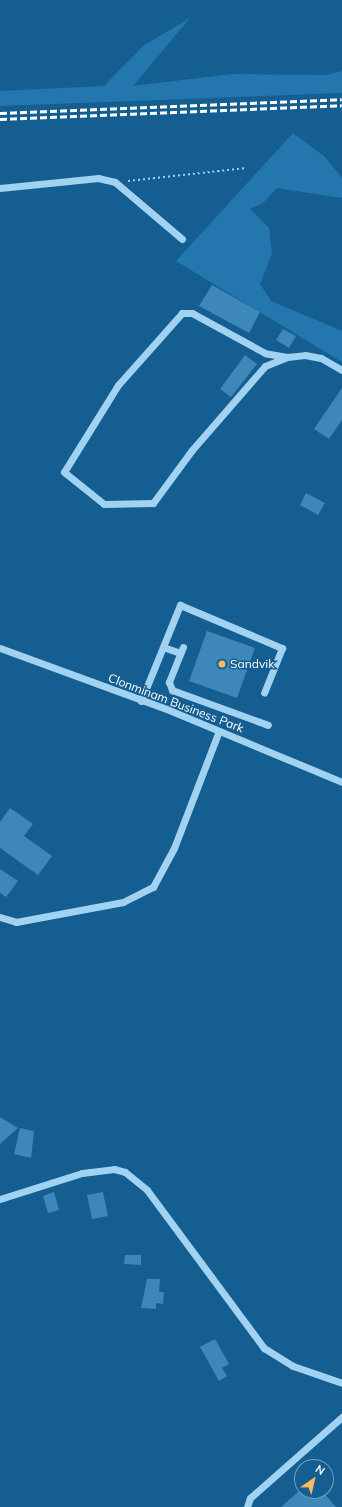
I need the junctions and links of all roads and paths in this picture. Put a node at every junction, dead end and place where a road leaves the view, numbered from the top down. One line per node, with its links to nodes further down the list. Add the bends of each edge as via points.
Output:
1 (246, 168): 2 (path)
2 (115, 182): 3 (street, via 98,178); 4 (street)
3 (0, 188)
4 (182, 240)
5 (287, 357): 5 (street, via 265,366 252,378 192,450 153,504 104,504 64,472 118,385 182,313 192,313 265,353); 6 (street, via 322,358)
6 (342, 370)
7 (163, 646): 9 (street, via 180,605 282,648); 10 (street); 11 (street, via 182,650 169,682 172,690)
8 (0, 648): 10 (street, Clonminam Business Park)
9 (264, 693)
10 (141, 701): 12 (street, Clonminam Business Park)
11 (268, 725)
12 (219, 731): 13 (street, Clonminam Business Park); 14 (street, via 174,848 153,887 123,902 16,922)
13 (342, 782)
14 (0, 917)
15 (0, 1199): 16 (street, via 74,1175 114,1169 125,1172 147,1190 264,1348 293,1366)
16 (342, 1383)
17 (342, 1417): 18 (street, via 250,1498)
18 (247, 1507)

